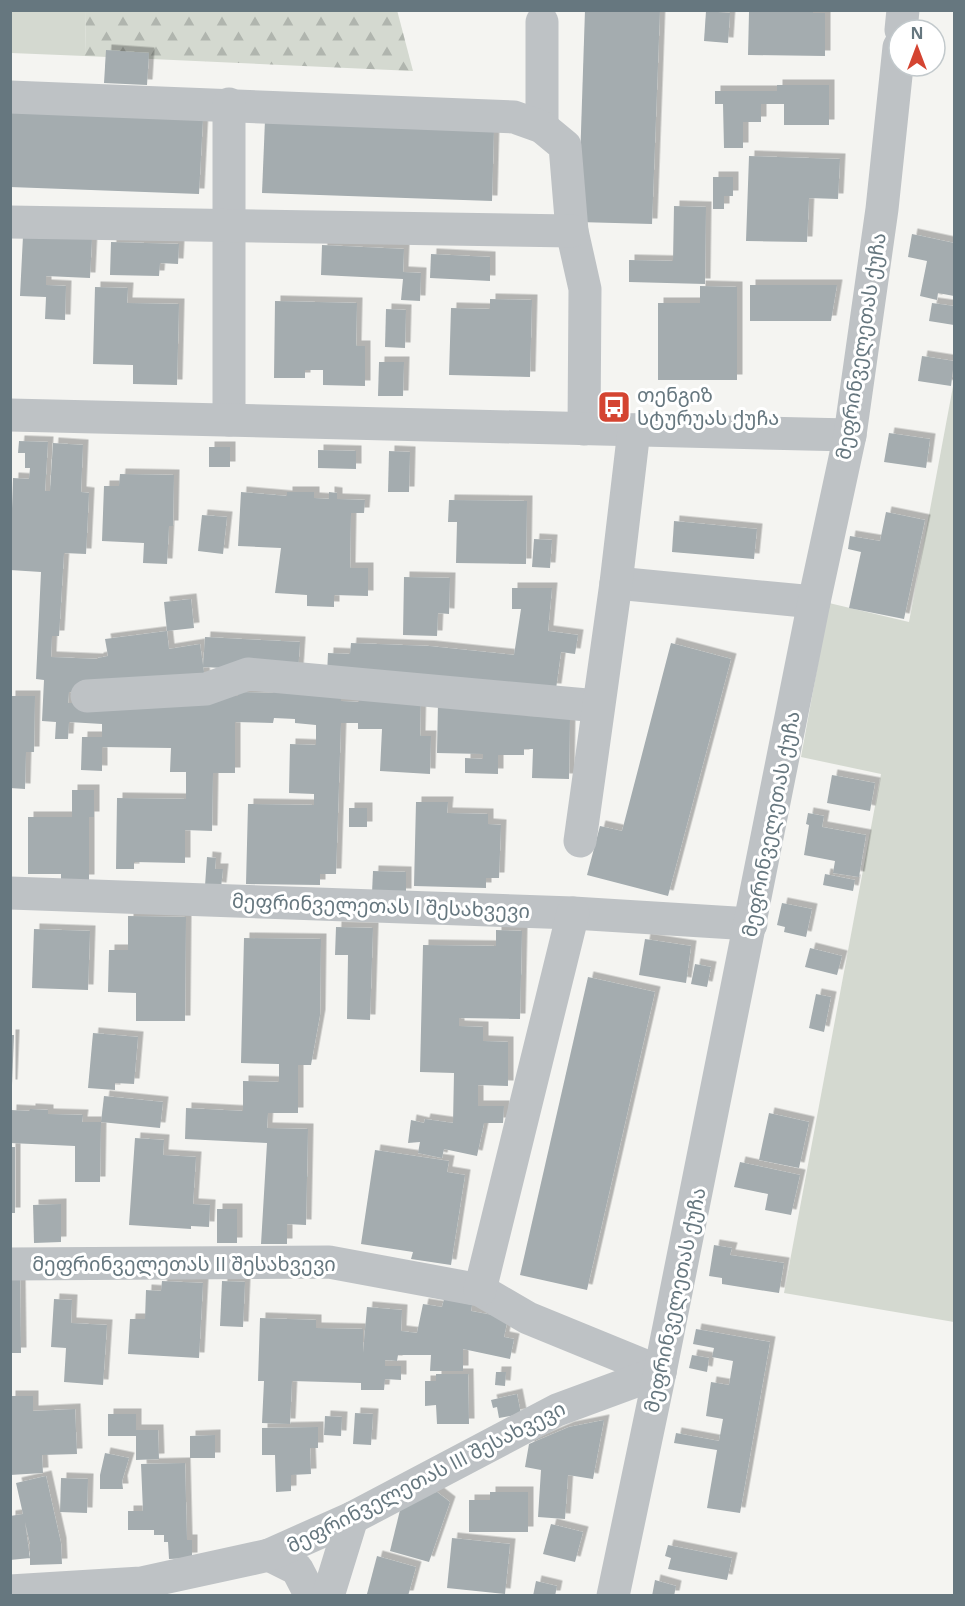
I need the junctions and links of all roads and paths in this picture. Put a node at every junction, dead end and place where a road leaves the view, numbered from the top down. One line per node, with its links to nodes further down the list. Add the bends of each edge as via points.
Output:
1 (542, 22): 5 (street)
2 (896, 78): 13 (street, მეფრინველეთას ქუჩა, via 882,209)
3 (10, 97): 4 (street)
4 (229, 104): 5 (street, via 514,117); 7 (street)
5 (542, 127): 8 (street, via 565,146)
6 (10, 222): 7 (street)
7 (228, 225): 8 (street); 10 (street)
8 (572, 231): 11 (street, via 585,289)
9 (10, 415): 10 (street)
10 (229, 420): 11 (street)
11 (584, 429): 12 (street)
12 (634, 430): 13 (street); 14 (street)
13 (850, 435): 15 (street, მეფრინველეთას ქუჩა)
14 (616, 583): 15 (street); 17 (street)
15 (814, 602): 21 (street, მეფრინველეთას ქუჩა)
16 (87, 696): 17 (street, via 206,689 248,674)
17 (598, 706): 18 (street)
18 (580, 841)
19 (10, 893): 20 (street, მეფრინველეთას I შესახვევი)
20 (573, 913): 21 (street, მეფრინველეთას I შესახვევი); 23 (street)
21 (751, 924): 24 (street, მეფრინველეთას ქუჩა)
22 (10, 1264): 23 (street, მეფრინველეთას II შესახვევი, via 328,1262)
23 (480, 1290): 24 (street, მეფრინველეთას II შესახვევი, via 528,1318)
24 (660, 1372): 25 (street, მეფრინველეთას III შესახვევი, via 557,1410); 30 (street, მეფრინველეთას ქუჩა)
25 (352, 1518): 26 (street, მეფრინველეთას III შესახვევი); 29 (street)
26 (269, 1555): 27 (street, მეფრინველეთას III შესახვევი, via 141,1583); 28 (street, via 297,1569)
27 (10, 1591)
28 (311, 1596)
29 (328, 1596)
30 (613, 1596)

